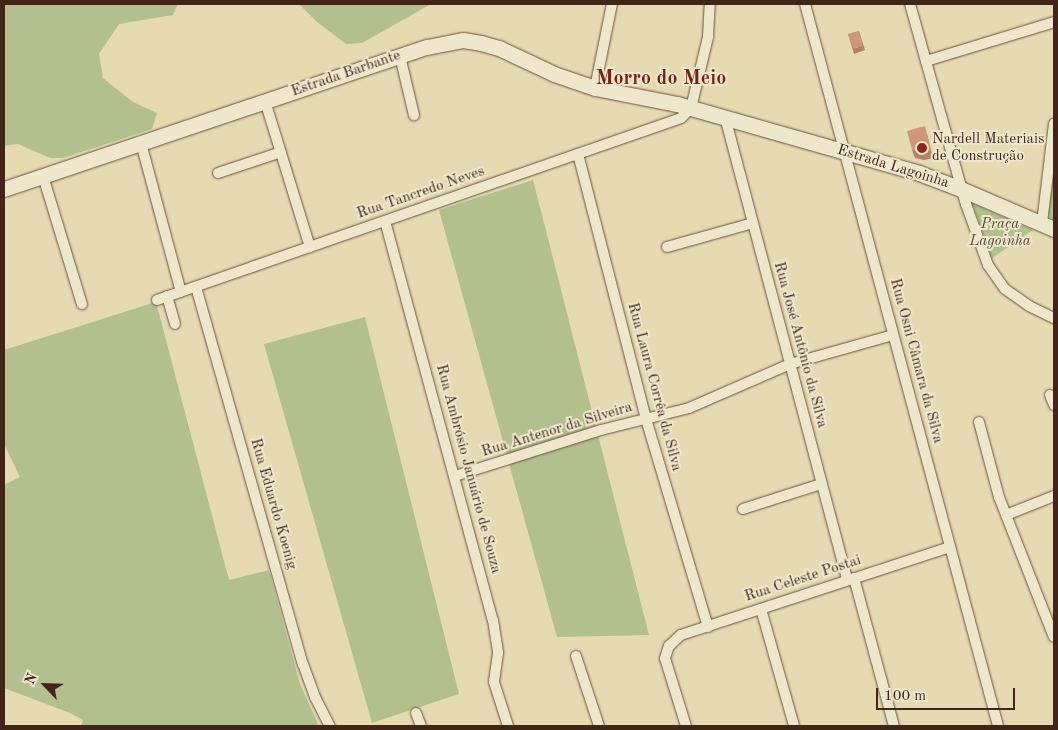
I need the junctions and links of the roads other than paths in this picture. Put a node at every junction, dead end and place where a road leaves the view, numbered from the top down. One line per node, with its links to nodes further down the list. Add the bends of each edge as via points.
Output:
1 (612, 4): 8 (street)
2 (710, 4): 10 (street, via 708,37)
3 (804, 4): 16 (street, Rua Osni Câmara da Silva)
4 (910, 4): 7 (street)
5 (1054, 22): 7 (street)
6 (400, 56): 8 (main road, Estrada Barbante, via 447,42 481,43); 9 (main road, Estrada Barbante); 11 (street)
7 (926, 61): 21 (street)
8 (595, 88): 10 (main road, Estrada Barbante)
9 (265, 102): 14 (main road, Estrada Barbante); 15 (street)
10 (691, 108): 12 (main road, Estrada Lagoinha); 17 (street, Rua Tancredo Neves, via 681,118)
11 (414, 115)
12 (725, 118): 16 (main road, Estrada Lagoinha); 23 (street, Rua José Antônio da Silva)
13 (1054, 124): 24 (street)
14 (141, 143): 19 (main road, Estrada Barbante); 28 (street)
15 (281, 152): 18 (street); 25 (street)
16 (844, 152): 21 (main road, Estrada Lagoinha, via 919,173); 34 (street, Rua Osni Câmara da Silva)
17 (578, 154): 22 (street, Rua Tancredo Neves); 36 (street, Rua Laura Corrêa da Silva)
18 (218, 173)
19 (44, 176): 20 (main road, Estrada Barbante); 31 (street)
20 (4, 189)
21 (961, 189): 24 (main road); 32 (street, Estrada Lagoinha, via 983,254 998,282 1029,306)
22 (385, 221): 25 (street, Rua Tancredo Neves); 38 (street, Rua Ambrósio Januário de Souza)
23 (753, 223): 26 (street); 35 (street, Rua José Antônio da Silva)
24 (1048, 226)
25 (310, 247): 27 (street, Rua Tancredo Neves)
26 (667, 247)
27 (196, 287): 28 (street, Rua Tancredo Neves); 50 (street, Rua Eduardo Koenig, via 303,664 315,698)
28 (181, 292): 29 (street, Rua Tancredo Neves)
29 (168, 296): 30 (street, Rua Tancredo Neves); 33 (street)
30 (157, 300)
31 (82, 304)
32 (1054, 318)
33 (175, 324)
34 (893, 335): 35 (street, Rua Antenor da Silveira); 43 (street, Rua Osni Câmara da Silva)
35 (790, 364): 36 (street, Rua Antenor da Silveira, via 702,403); 39 (street, Rua José Antônio da Silva)
36 (646, 419): 38 (street, Rua Antenor da Silveira); 46 (street, Rua Laura Corrêa da Silva)
37 (979, 422): 42 (street)
38 (455, 476): 52 (street, Rua Ambrósio Januário de Souza, via 493,620 498,653 494,682)
39 (822, 484): 41 (street); 44 (street, Rua José Antônio da Silva)
40 (1054, 496): 42 (street)
41 (743, 509)
42 (1006, 515): 47 (street)
43 (950, 547): 44 (street, Rua Celeste Postai); 57 (street, Rua Osni Câmara da Silva)
44 (850, 579): 45 (street, Rua Celeste Postai); 56 (street, Rua José Antônio da Silva)
45 (761, 609): 46 (street, Rua Celeste Postai); 55 (street)
46 (708, 627): 54 (street, Rua Celeste Postai, via 681,635 669,646 665,658)
47 (1054, 637)
48 (576, 656): 53 (street)
49 (416, 714): 51 (street)
50 (330, 726)
51 (421, 726)
52 (508, 726)
53 (599, 726)
54 (686, 726)
55 (794, 726)
56 (894, 726)
57 (998, 726)

